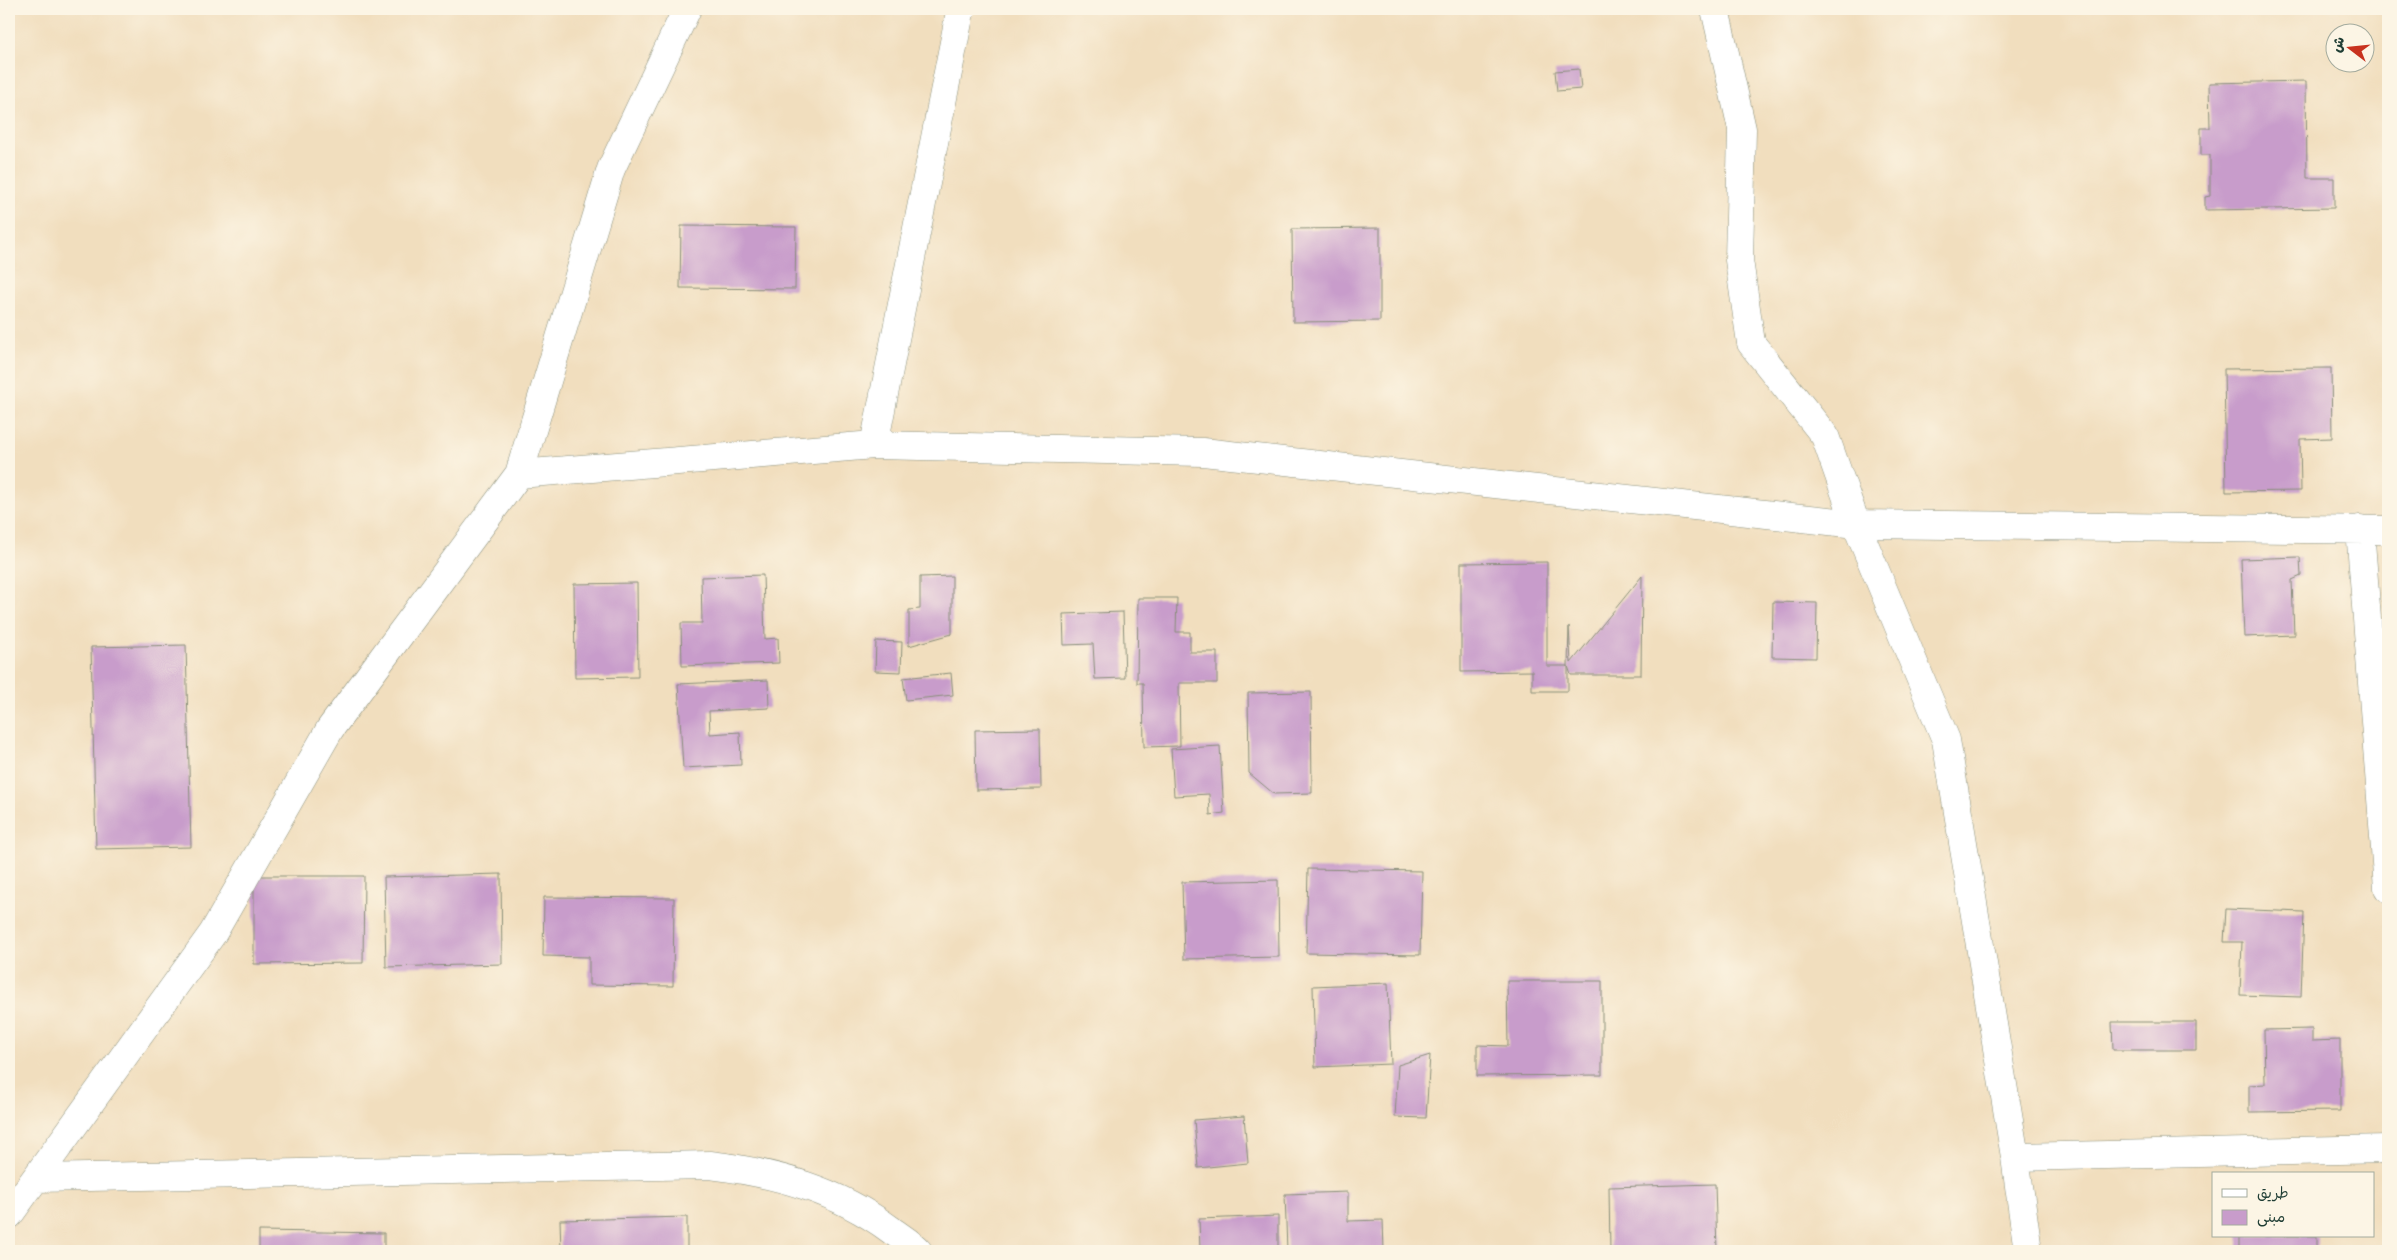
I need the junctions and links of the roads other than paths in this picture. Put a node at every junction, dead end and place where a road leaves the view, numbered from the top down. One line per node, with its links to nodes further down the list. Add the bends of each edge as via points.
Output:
1 (686, 9): 5 (street, via 611,169)
2 (962, 9): 4 (street)
3 (1714, 9): 6 (street, via 1742,129 1739,260 1751,344 1825,436)
4 (874, 445): 5 (street); 6 (street, via 1203,452)
5 (519, 474): 12 (street, via 330,729 213,932)
6 (1856, 524): 7 (street); 11 (street, via 1946,740)
7 (2360, 529): 8 (street); 9 (street)
8 (2388, 530)
9 (2388, 888)
10 (2388, 1149): 11 (street)
11 (2015, 1157): 15 (street)
12 (36, 1178): 13 (street); 14 (street, via 710,1165 754,1170 840,1198 878,1220)
13 (9, 1215)
14 (918, 1251)
15 (2028, 1251)

